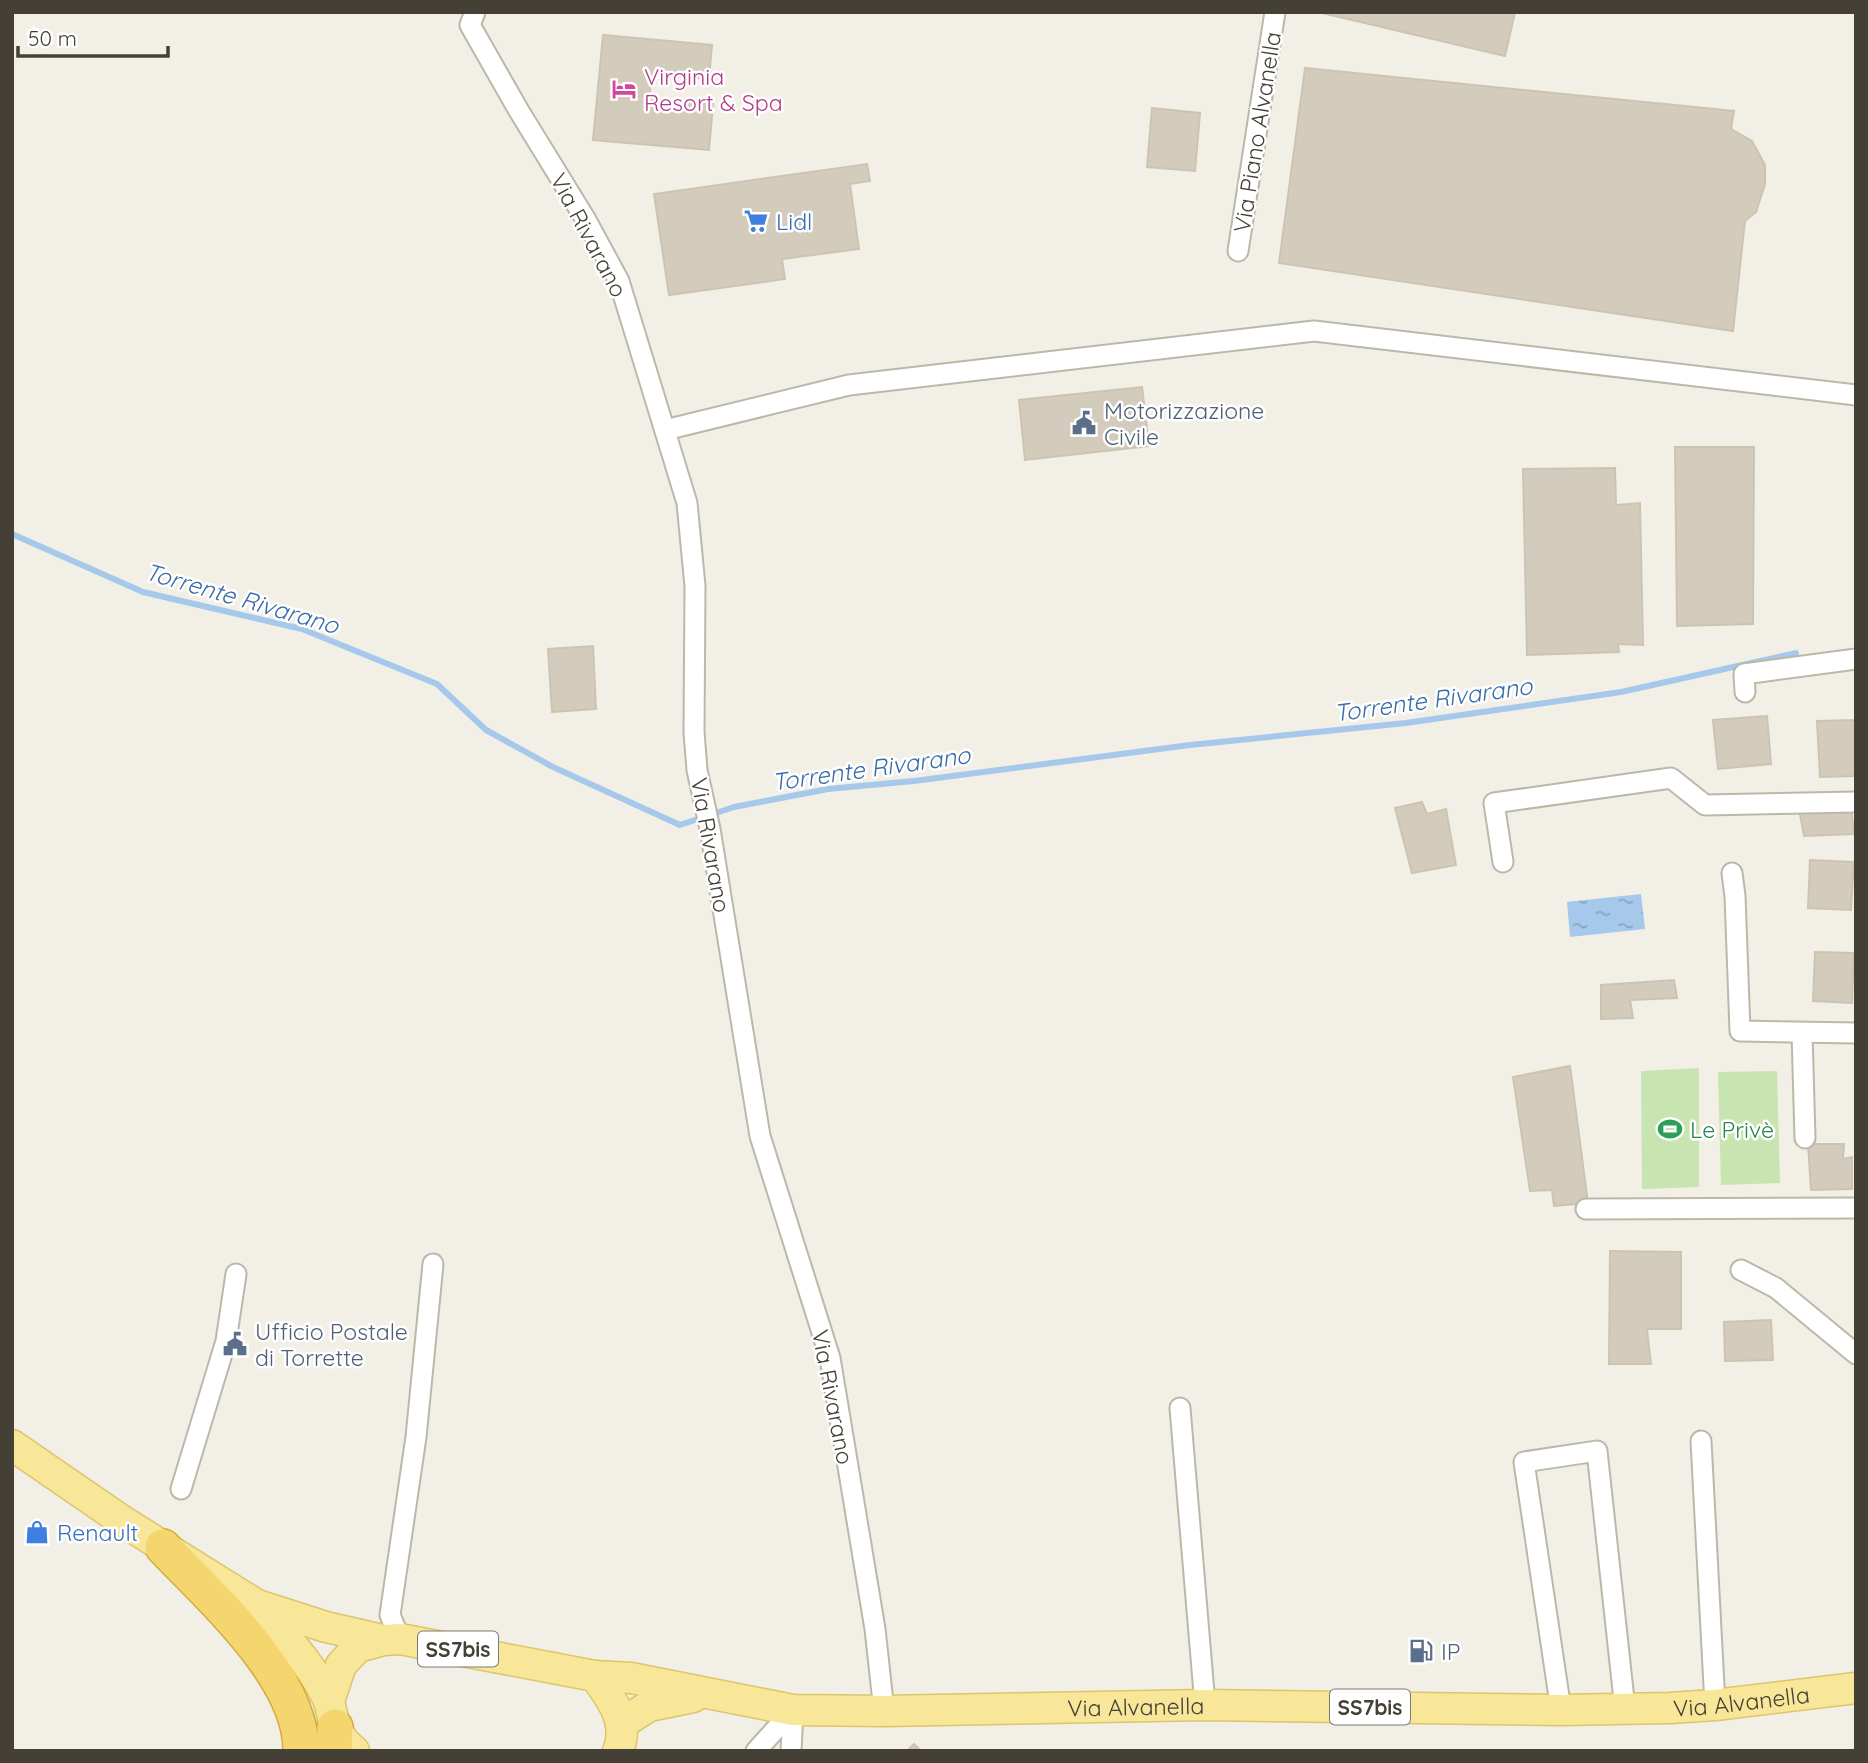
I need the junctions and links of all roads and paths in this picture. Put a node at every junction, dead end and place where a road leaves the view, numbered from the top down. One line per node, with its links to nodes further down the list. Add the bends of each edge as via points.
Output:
1 (475, 12): 5 (street, Via Rivarano, via 470,25 619,281)
2 (1275, 12): 3 (street, Via Piano Alvanella)
3 (1238, 251)
4 (1856, 395): 5 (street, via 1314,331 867,382)
5 (665, 430): 35 (street, Via Rivarano, via 687,503 695,586 697,770 760,1136 830,1358 875,1629)
6 (1856, 659): 7 (street, via 1744,674)
7 (1745, 692)
8 (1856, 802): 9 (street, via 1705,805 1671,778 1494,803)
9 (1503, 862)
10 (1731, 873): 11 (street, via 1740,1031)
11 (1802, 1033): 12 (street); 13 (street)
12 (1856, 1033)
13 (1805, 1138)
14 (1856, 1208): 15 (street)
15 (1586, 1209)
16 (433, 1264): 26 (street, via 416,1437 390,1615)
17 (1741, 1270): 19 (street, via 1776,1288)
18 (236, 1274): 23 (street, via 226,1341)
19 (1856, 1354)
20 (1180, 1408): 30 (street)
21 (1701, 1441): 31 (street)
22 (12, 1444): 24 (main road, SS7bis)
23 (181, 1489)
24 (163, 1547): 25 (main road, SS7bis); 38 (highway, via 246,1635 278,1680 299,1725)
25 (257, 1605): 26 (main road, SS7bis, via 326,1627); 36 (main road, SS7bis, via 318,1677)
26 (392, 1639): 27 (main road, SS7bis); 36 (main road, SS7bis, via 358,1647 341,1665)
27 (595, 1676): 29 (main road, SS7bis, via 631,1678); 37 (main road, SS7bis, via 614,1703)
28 (1856, 1688): 31 (main road, Via Alvanella / SS7bis)
29 (711, 1695): 33 (main road, Via Alvanella / SS7bis); 37 (main road, SS7bis, via 649,1706)
30 (1205, 1705): 34 (main road, Via Alvanella / SS7bis); 35 (main road, Via Alvanella / SS7bis)
31 (1716, 1705): 32 (main road, Via Alvanella / SS7bis)
32 (1625, 1709): 34 (main road, Via Alvanella / SS7bis); 34 (street, via 1597,1451 1524,1462)
33 (793, 1710): 35 (main road, Via Alvanella / SS7bis); 39 (street); 40 (street)
34 (1561, 1710)
35 (884, 1712)
36 (338, 1732)
37 (623, 1741)
38 (301, 1751)
39 (756, 1751)
40 (791, 1751)

